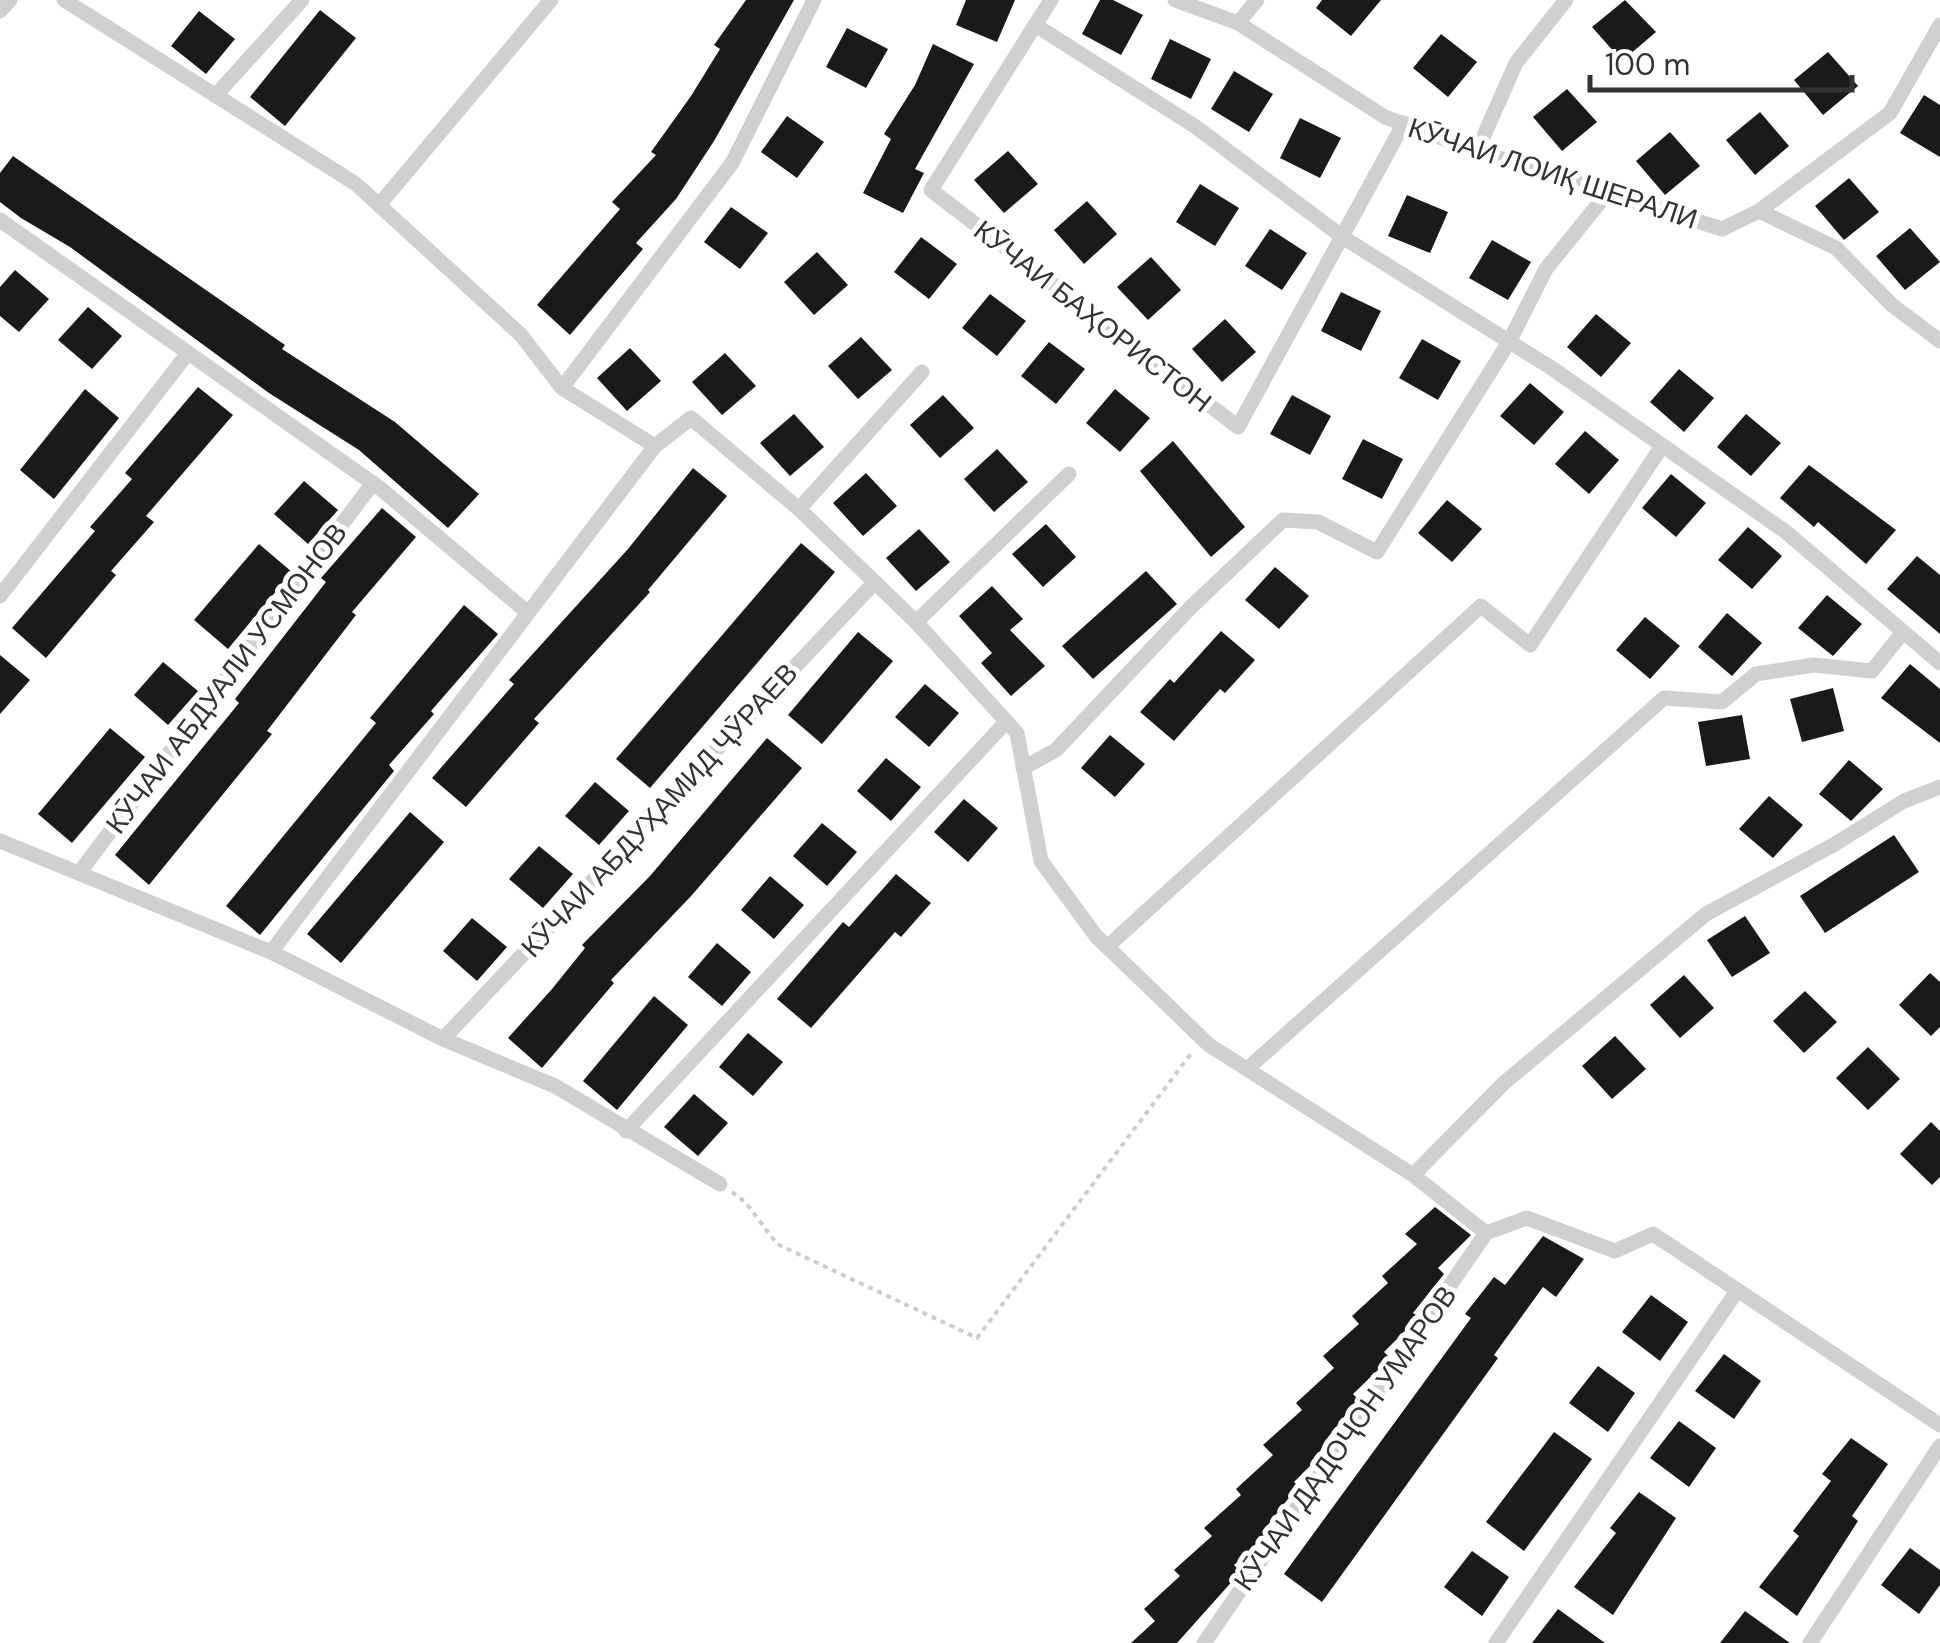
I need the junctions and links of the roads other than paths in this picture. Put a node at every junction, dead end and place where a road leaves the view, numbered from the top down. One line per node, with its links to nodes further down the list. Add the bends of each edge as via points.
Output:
1 (10, 0): 10 (street)
2 (64, 0): 14 (street)
3 (302, 0): 14 (street)
4 (550, 0): 18 (street)
5 (814, 0): 26 (street, via 732,163)
6 (1051, 0): 12 (street, КӮЧАИ БАҲОРИСТОН)
7 (1175, 0): 11 (street, КӮЧАИ ЛОИҚ ШЕРАЛИ)
8 (1257, 0): 11 (street)
9 (1566, 0): 16 (street, via 1516,63)
10 (0, 11)
11 (1238, 23): 15 (street, КӮЧАИ ЛОИҚ ШЕРАЛИ)
12 (1035, 26): 21 (street, via 1196,127); 21 (street, КӮЧАИ БАҲОРИСТОН, via 931,190 1238,428)
13 (1940, 26): 19 (street, via 1890,113)
14 (214, 96): 18 (street)
15 (1404, 123): 16 (street, КӮЧАИ ЛОИҚ ШЕРАЛИ); 21 (street, КӮЧАИ БАҲОРИСТОН)
16 (1477, 151): 17 (street, КӮЧАИ ЛОИҚ ШЕРАЛИ)
17 (1609, 191): 19 (street, КӮЧАИ ЛОИҚ ШЕРАЛИ, via 1722,229); 23 (street, via 1546,269)
18 (379, 205): 26 (street, via 522,336)
19 (1759, 211): 22 (street, via 1836,248 1892,306)
20 (0, 220): 24 (street)
21 (1344, 238): 23 (street)
22 (1940, 341)
23 (1510, 342): 28 (street); 39 (street, via 1377,552 1318,522 1283,520 1056,750)
24 (188, 353): 30 (street); 33 (street)
25 (922, 372): 31 (street)
26 (562, 388): 27 (street)
27 (655, 446): 31 (street, via 691,418); 34 (street)
28 (1662, 446): 36 (street, via 1786,532); 43 (street, via 1530,645 1480,606)
29 (1069, 474): 35 (street)
30 (372, 483): 34 (street); 42 (street, КӮЧАИ АБДУАЛИ УСМОНОВ)
31 (799, 509): 32 (street)
32 (874, 582): 35 (street); 45 (street, КӮЧАИ АБДУҲАМИД ҶӮРАЕВ)
33 (0, 596)
34 (527, 612): 44 (street)
35 (916, 622): 38 (street)
36 (1904, 632): 37 (street); 46 (street, via 1872,672 1814,665 1756,674 1722,702 1664,698)
37 (1940, 662)
38 (1006, 722): 39 (street, via 1016,734); 47 (street)
39 (1023, 768): 43 (street, via 1042,861)
40 (1940, 787): 48 (street, via 1706,914 1504,1083)
41 (0, 841): 42 (street)
42 (79, 874): 44 (street)
43 (1107, 947): 46 (street, via 1202,1038)
44 (271, 952): 45 (street)
45 (443, 1039): 47 (street, via 556,1086)
46 (1247, 1069): 48 (street)
47 (626, 1131): 49 (street)
48 (1413, 1174): 50 (street)
49 (720, 1184)
50 (1486, 1234): 51 (street, via 1527,1218 1614,1252 1654,1234); 54 (street, КӮЧАИ ДАДОҶОН УМАРОВ)
51 (1737, 1291): 52 (street); 55 (street)
52 (1940, 1425)
53 (1940, 1446): 56 (street)
54 (1204, 1643)
55 (1496, 1643)
56 (1810, 1643)

